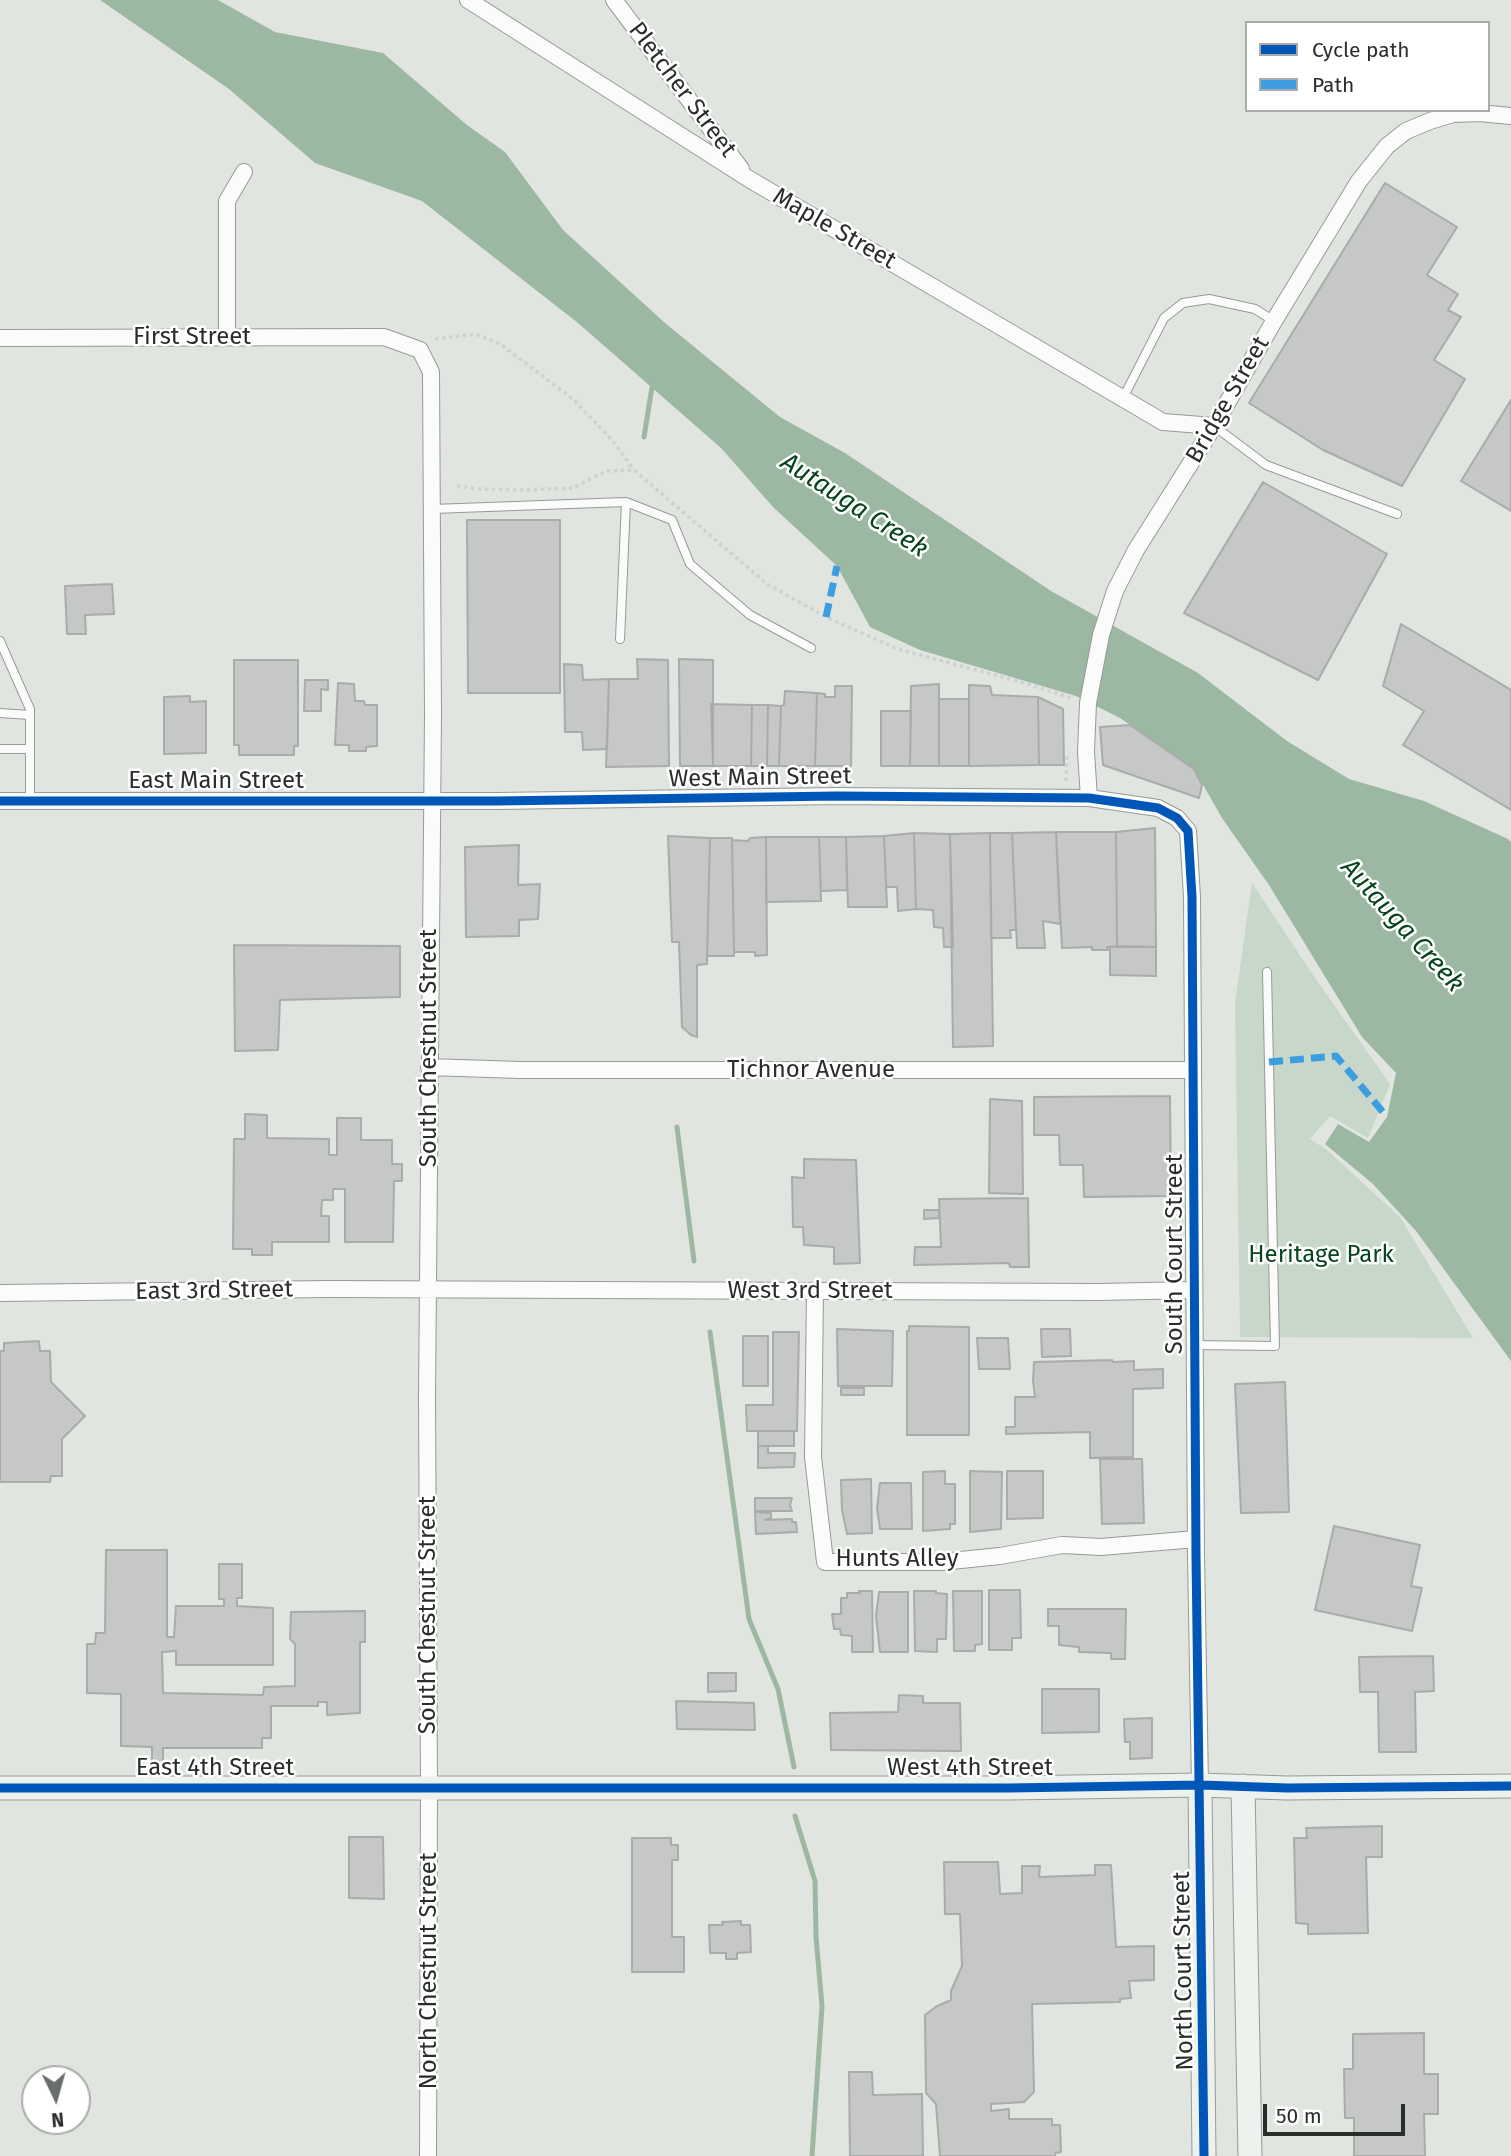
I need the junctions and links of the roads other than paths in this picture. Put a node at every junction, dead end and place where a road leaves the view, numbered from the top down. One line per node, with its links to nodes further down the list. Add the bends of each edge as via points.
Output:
1 (468, 0): 5 (street, Maple Street)
2 (614, 0): 5 (street, Pletcher Street)
3 (1511, 116): 6 (street, Bridge Street, via 1453,114 1406,131 1387,146 1359,181)
4 (244, 172): 7 (street, via 227,201)
5 (749, 179): 10 (street, Maple Street)
6 (1274, 321): 10 (lane, via 1255,309 1209,299 1183,303 1164,318); 11 (street, Bridge Street)
7 (227, 337): 8 (street, First Street); 9 (street, First Street)
8 (384, 337): 13 (street, South Chestnut Street, via 420,350 430,372)
9 (0, 338)
10 (1123, 398): 11 (street, Maple Street, via 1163,422)
11 (1214, 426): 14 (lane, via 1266,464); 22 (street, Bridge Street, via 1136,550 1107,612 1088,703)
12 (626, 502): 13 (lane); 15 (lane); 17 (lane, via 672,520 690,564 750,615)
13 (432, 509): 23 (street, South Chestnut Street)
14 (1397, 514)
15 (620, 639)
16 (0, 641): 19 (lane)
17 (811, 648)
18 (0, 713): 19 (lane)
19 (30, 715): 21 (lane)
20 (0, 749): 21 (lane)
21 (30, 749): 25 (lane)
22 (1089, 798): 23 (street, West Main Street); 28 (street, South Court Street, via 1158,808 1177,818 1188,831)
23 (432, 799): 25 (street, East Main Street); 27 (street, South Chestnut Street)
24 (0, 801): 25 (street, East Main Street)
25 (30, 801)
26 (1267, 972): 33 (lane, via 1275,1346)
27 (429, 1067): 28 (street, Tichnor Avenue); 29 (street, South Chestnut Street)
28 (1192, 1070): 30 (street, South Court Street)
29 (427, 1289): 31 (street, West 3rd Street); 32 (street, East 3rd Street); 38 (street, South Chestnut Street)
30 (1194, 1290): 31 (street, West 3rd Street); 33 (street, South Court Street)
31 (815, 1291): 34 (street, Hunts Alley, via 813,1457 825,1562 941,1562 1062,1545 1101,1547)
32 (0, 1293)
33 (1194, 1345): 34 (street, South Court Street)
34 (1196, 1539): 35 (street, South Court Street)
35 (1200, 1785): 36 (main road, West 4th Street); 38 (main road, West 4th Street); 41 (main road, North Court Street)
36 (1243, 1786): 37 (main road, West 4th Street); 42 (main road)
37 (1511, 1786)
38 (429, 1787): 39 (main road, East 4th Street); 40 (street, North Chestnut Street)
39 (0, 1788)
40 (428, 2156)
41 (1204, 2156)
42 (1250, 2156)

